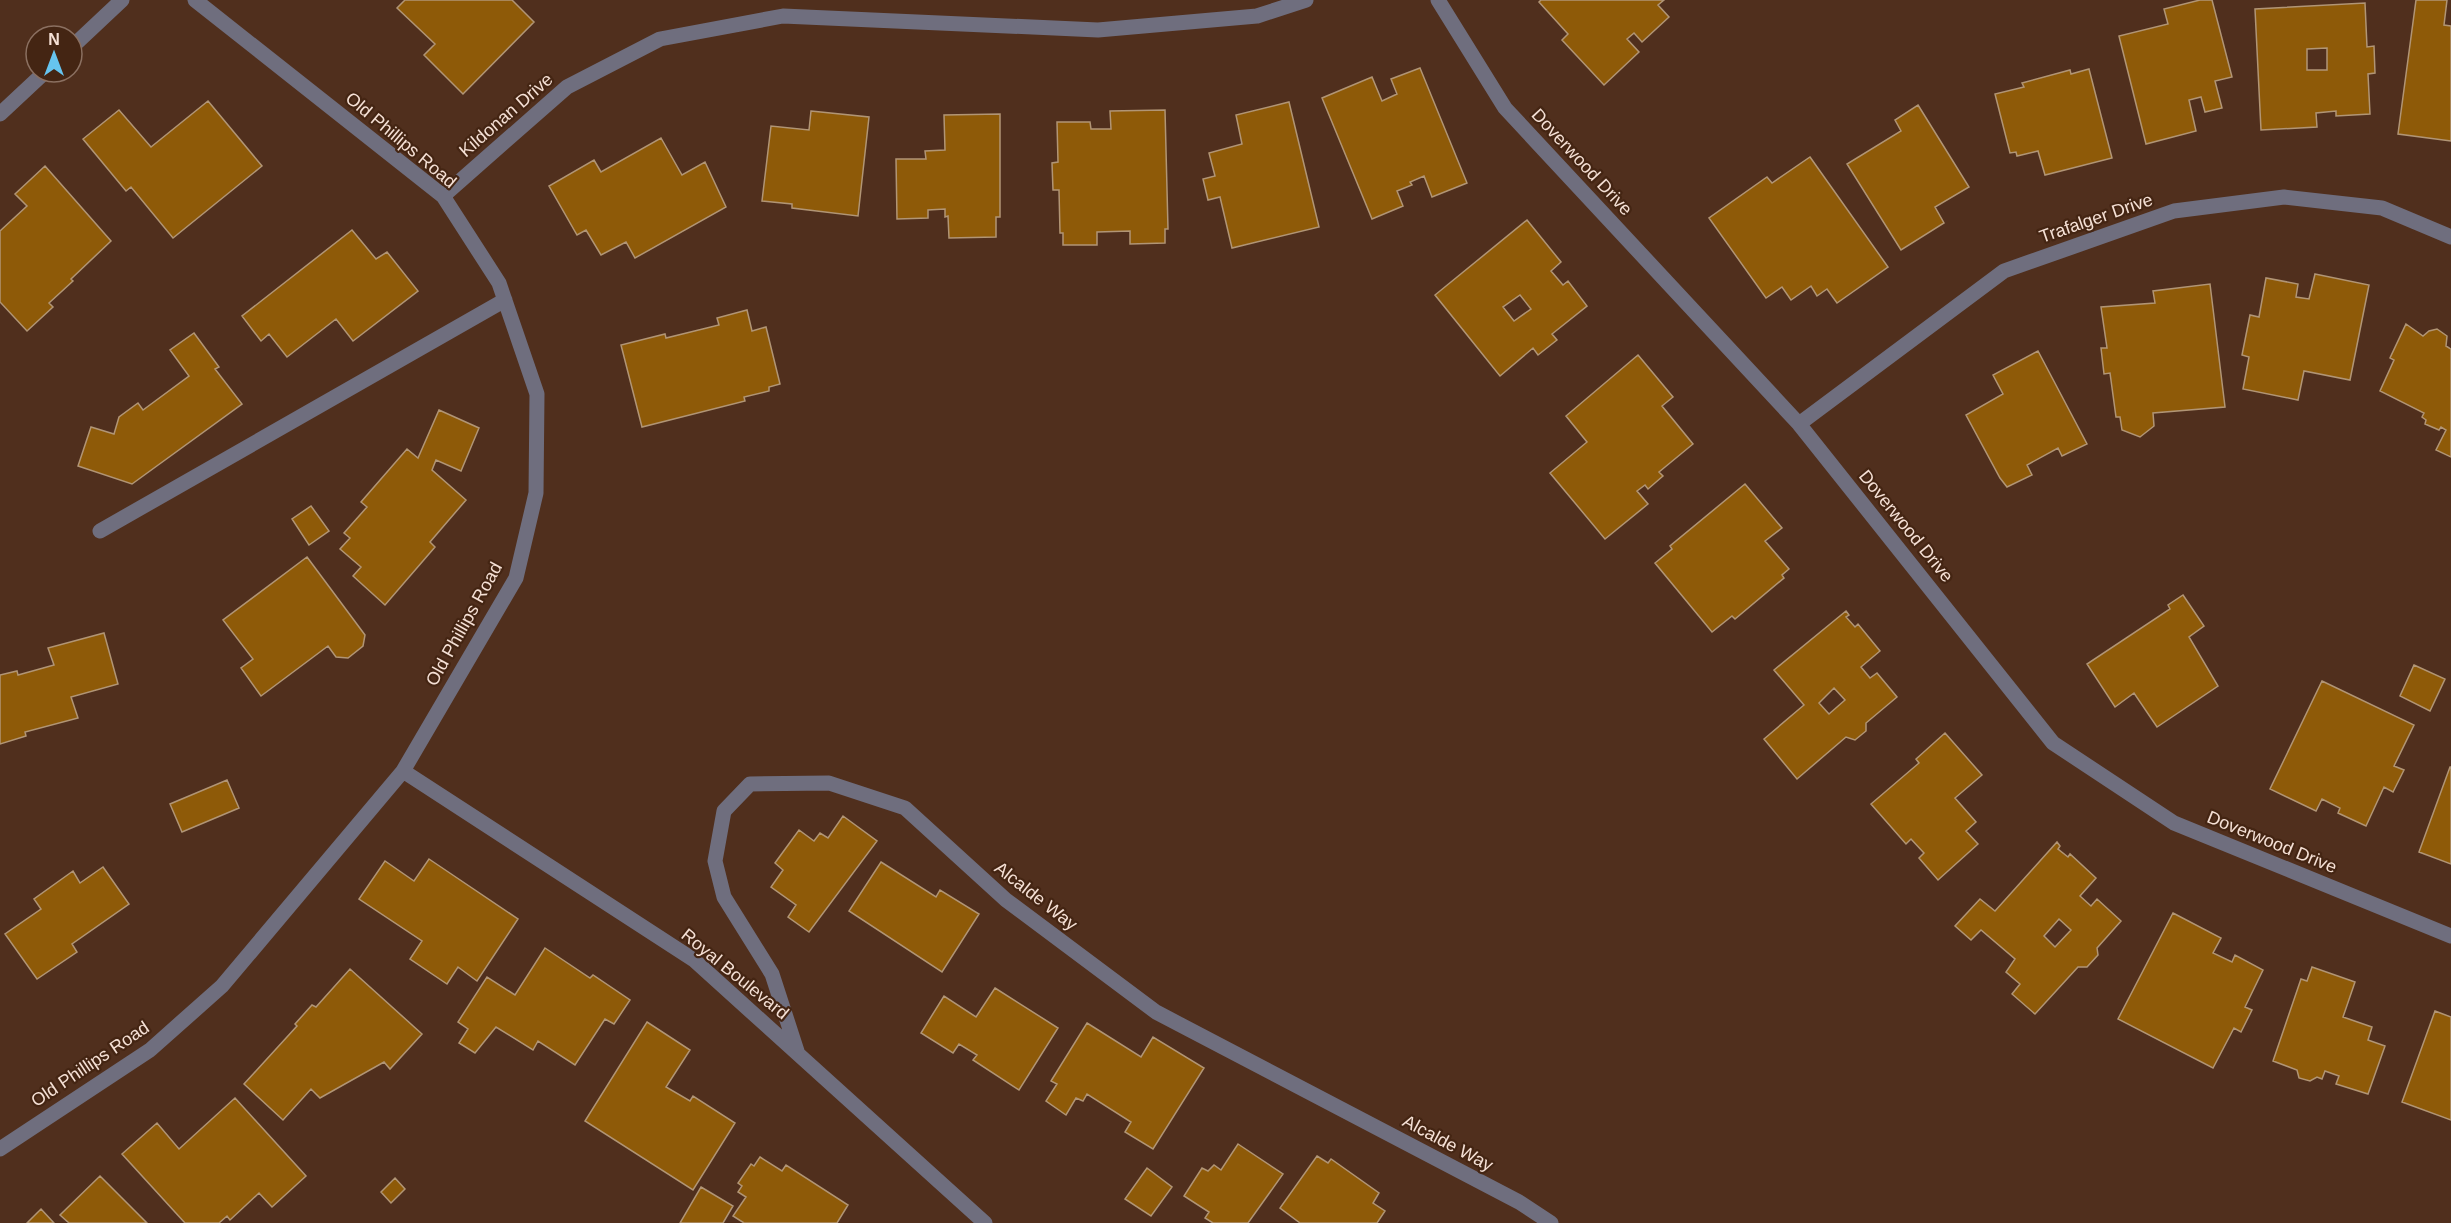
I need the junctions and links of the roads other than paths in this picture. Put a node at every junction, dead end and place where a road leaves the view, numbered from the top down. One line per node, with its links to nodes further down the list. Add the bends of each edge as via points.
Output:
1 (122, 0): 5 (street)
2 (195, 0): 8 (street, Old Phillips Road)
3 (1306, 0): 8 (street, Kildonan Drive, via 1257,16 1098,30 783,16 660,39 567,87)
4 (1438, 0): 11 (street, Doverwood Drive, via 1505,108)
5 (84, 36)
6 (32, 84): 7 (street)
7 (0, 114)
8 (443, 196): 10 (street, Old Phillips Road, via 500,283)
9 (2451, 237): 11 (street, Trafalger Drive, via 2382,208 2284,197 2174,211 2004,271)
10 (505, 300): 12 (street); 13 (street, Old Phillips Road, via 537,394 536,493 516,578)
11 (1799, 423): 14 (street, Doverwood Drive, via 2053,742 2174,823)
12 (100, 531)
13 (403, 771): 15 (street, Royal Boulevard, via 694,960); 16 (street, Old Phillips Road, via 222,986 150,1050)
14 (2451, 936)
15 (797, 1052): 17 (street, Royal Boulevard); 18 (street, Alcalde Way, via 772,974 724,897 715,861 724,811 750,784 829,783 905,808 1006,900 1156,1012 1519,1202)
16 (0, 1149)
17 (985, 1223)
18 (1551, 1223)

